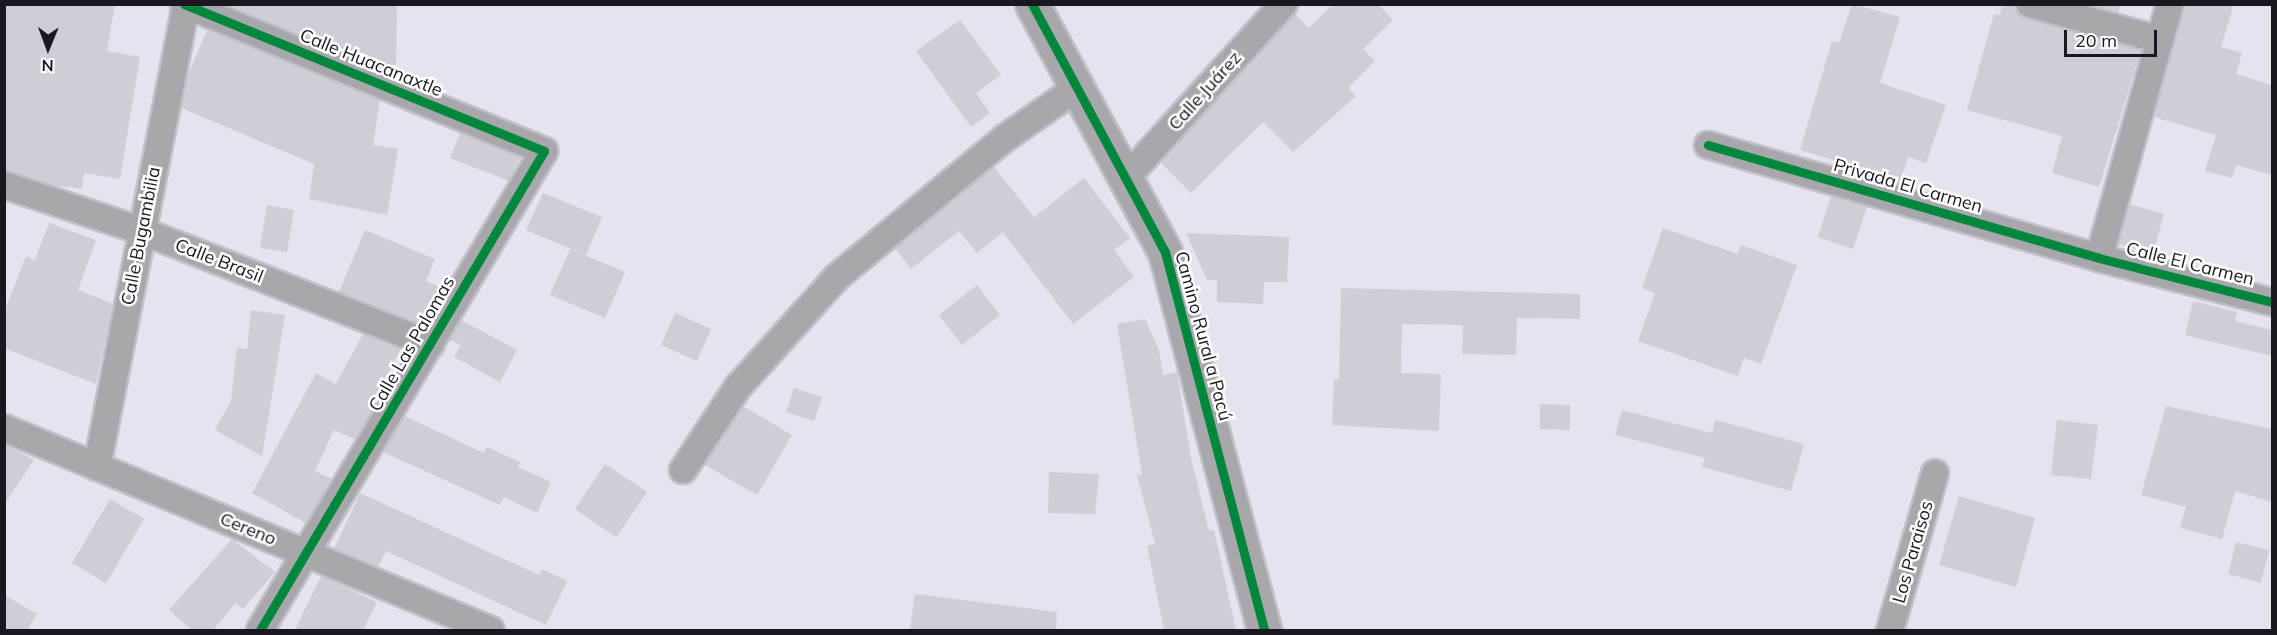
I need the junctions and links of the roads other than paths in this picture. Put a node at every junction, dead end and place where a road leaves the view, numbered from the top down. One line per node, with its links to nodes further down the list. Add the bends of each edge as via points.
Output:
1 (1032, 4): 7 (street, Camino Rural a Pacú)
2 (1284, 4): 10 (street, Calle Juárez)
3 (2030, 4): 6 (street)
4 (2170, 4): 6 (street)
5 (186, 5): 9 (street, Calle Huacanaxtle); 12 (street, Calle Bugambilia)
6 (2160, 40): 13 (street)
7 (1077, 88): 10 (street, Camino Rural a Pacú); 18 (street, via 1005,138 837,277 738,387)
8 (1708, 146): 13 (street, Privada El Carmen)
9 (544, 151): 15 (street, Calle Las Palomas)
10 (1126, 178): 23 (street, Camino Rural a Pacú, via 1165,252)
11 (4, 185): 12 (street, Calle Brasil)
12 (142, 231): 15 (street, Calle Brasil); 17 (street, Calle Bugambilia)
13 (2099, 258): 14 (street, Calle El Carmen)
14 (2272, 302)
15 (431, 344): 20 (street, Calle Las Palomas)
16 (4, 428): 17 (street, Cereno)
17 (97, 467): 20 (street, Cereno)
18 (683, 470)
19 (1935, 473): 24 (street, Los Paraisos)
20 (308, 554): 21 (street, Calle Las Palomas); 22 (street, Cereno)
21 (260, 630)
22 (491, 630)
23 (1264, 630)
24 (1890, 630)

